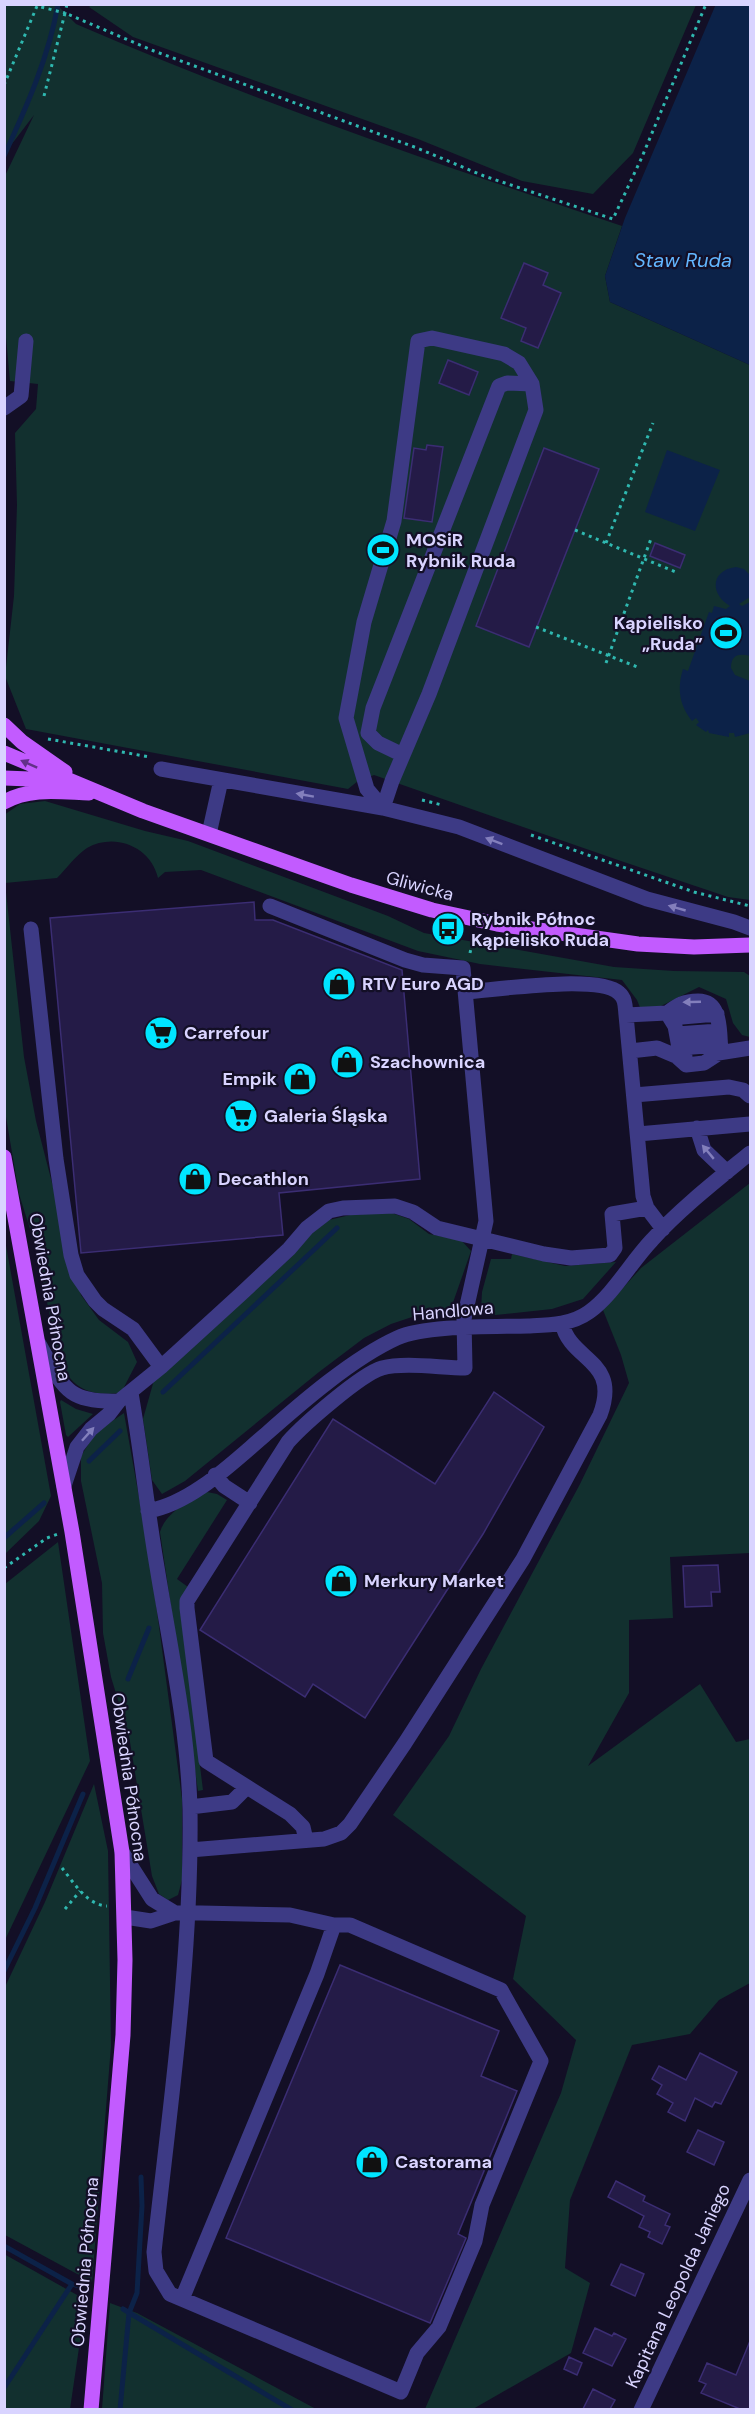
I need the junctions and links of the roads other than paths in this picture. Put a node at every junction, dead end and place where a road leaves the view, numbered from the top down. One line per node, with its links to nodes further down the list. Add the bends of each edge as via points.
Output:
1 (26, 341): 3 (street, via 21,396)
2 (532, 384): 6 (street, via 536,410); 6 (street, via 498,386 373,708 368,733 378,743); 12 (street, via 519,363 504,354 432,338 418,341 394,521 364,622 346,718 367,789)
3 (4, 408)
4 (4, 725): 10 (main road)
5 (4, 753): 10 (main road, Gliwicka, one-way to 5)
6 (403, 755): 12 (street)
7 (161, 769): 9 (street)
8 (4, 777): 10 (main road, Gliwicka)
9 (221, 780): 12 (street, one-way to 9); 13 (street)
10 (95, 793): 11 (main road, via 31,792); 13 (main road, Gliwicka)
11 (4, 802)
12 (383, 808): 15 (street, one-way to 12, via 647,899 459,827)
13 (209, 834): 19 (main road, Gliwicka, via 362,889 497,924 612,941)
14 (270, 906): 20 (street, via 405,960 464,968)
15 (734, 921): 17 (street); 19 (street)
16 (31, 928): 40 (street, via 56,1159 71,1256 77,1275 95,1301 133,1329)
17 (750, 928)
18 (750, 945): 19 (main road, Gliwicka)
19 (731, 946)
20 (466, 992): 22 (street, via 561,984 606,988 621,995); 36 (street, via 486,1221)
21 (667, 1013): 22 (street); 23 (street, via 675,1026 679,1048); 23 (street, one-way to 21, via 717,1014 709,1003 681,1002)
22 (627, 1015): 25 (street)
23 (720, 1043): 24 (street); 25 (street, via 676,1056 657,1048)
24 (750, 1048)
25 (630, 1052): 26 (street)
26 (634, 1095): 27 (street, via 734,1087); 30 (street)
27 (750, 1096)
28 (750, 1124): 29 (street)
29 (697, 1128): 30 (street); 33 (street, one-way to 29, via 704,1150)
30 (638, 1134): 34 (street)
31 (750, 1153): 33 (street, Handlowa)
32 (4, 1157): 39 (main road, Obwiednia Północna)
33 (727, 1172): 35 (street, Handlowa)
34 (648, 1208): 35 (street); 36 (street, via 612,1214 615,1248 610,1255 561,1257)
35 (663, 1229): 37 (street, Handlowa, via 595,1307)
36 (483, 1239): 38 (street); 40 (street, via 437,1228 413,1212 395,1206 329,1212 307,1228 290,1249)
37 (562, 1323): 38 (street, Handlowa); 48 (street, via 567,1339 598,1368 604,1381 606,1392 600,1415 523,1559 350,1824 335,1836)
38 (464, 1328): 42 (street, Handlowa, via 412,1333 377,1348); 44 (street, via 465,1368 397,1366 374,1372 304,1424 288,1442)
39 (38, 1342): 41 (street, via 72,1394 91,1401); 43 (main road, Obwiednia Północna)
40 (161, 1367): 41 (street)
41 (125, 1397): 43 (street, one-way to 41, via 77,1447); 45 (street)
42 (215, 1475): 44 (street); 45 (street, Handlowa, via 177,1501)
43 (64, 1486): 50 (main road, Obwiednia Północna)
44 (250, 1503): 46 (street, via 186,1608 206,1761)
45 (148, 1511): 47 (street, via 183,1734)
46 (247, 1786): 47 (street, via 232,1802); 48 (street, via 300,1821)
47 (189, 1807): 49 (street)
48 (306, 1840): 49 (street)
49 (190, 1850): 52 (street)
50 (122, 1852): 51 (main road, Obwiednia Północna); 52 (street, via 152,1899)
51 (124, 1911): 52 (street, via 151,1921); 56 (main road, Obwiednia Północna, via 120,2085)
52 (181, 1913): 53 (street, via 290,1915); 55 (street, via 185,1962 154,2260 164,2286)
53 (334, 1925): 55 (street); 55 (street, via 350,1925 501,1990 541,2061 482,2205 475,2241 439,2327 417,2353 401,2392)
54 (750, 2180): 57 (street, Kapitana Leopolda Janiego)
55 (182, 2299)
56 (91, 2409)
57 (641, 2409)

